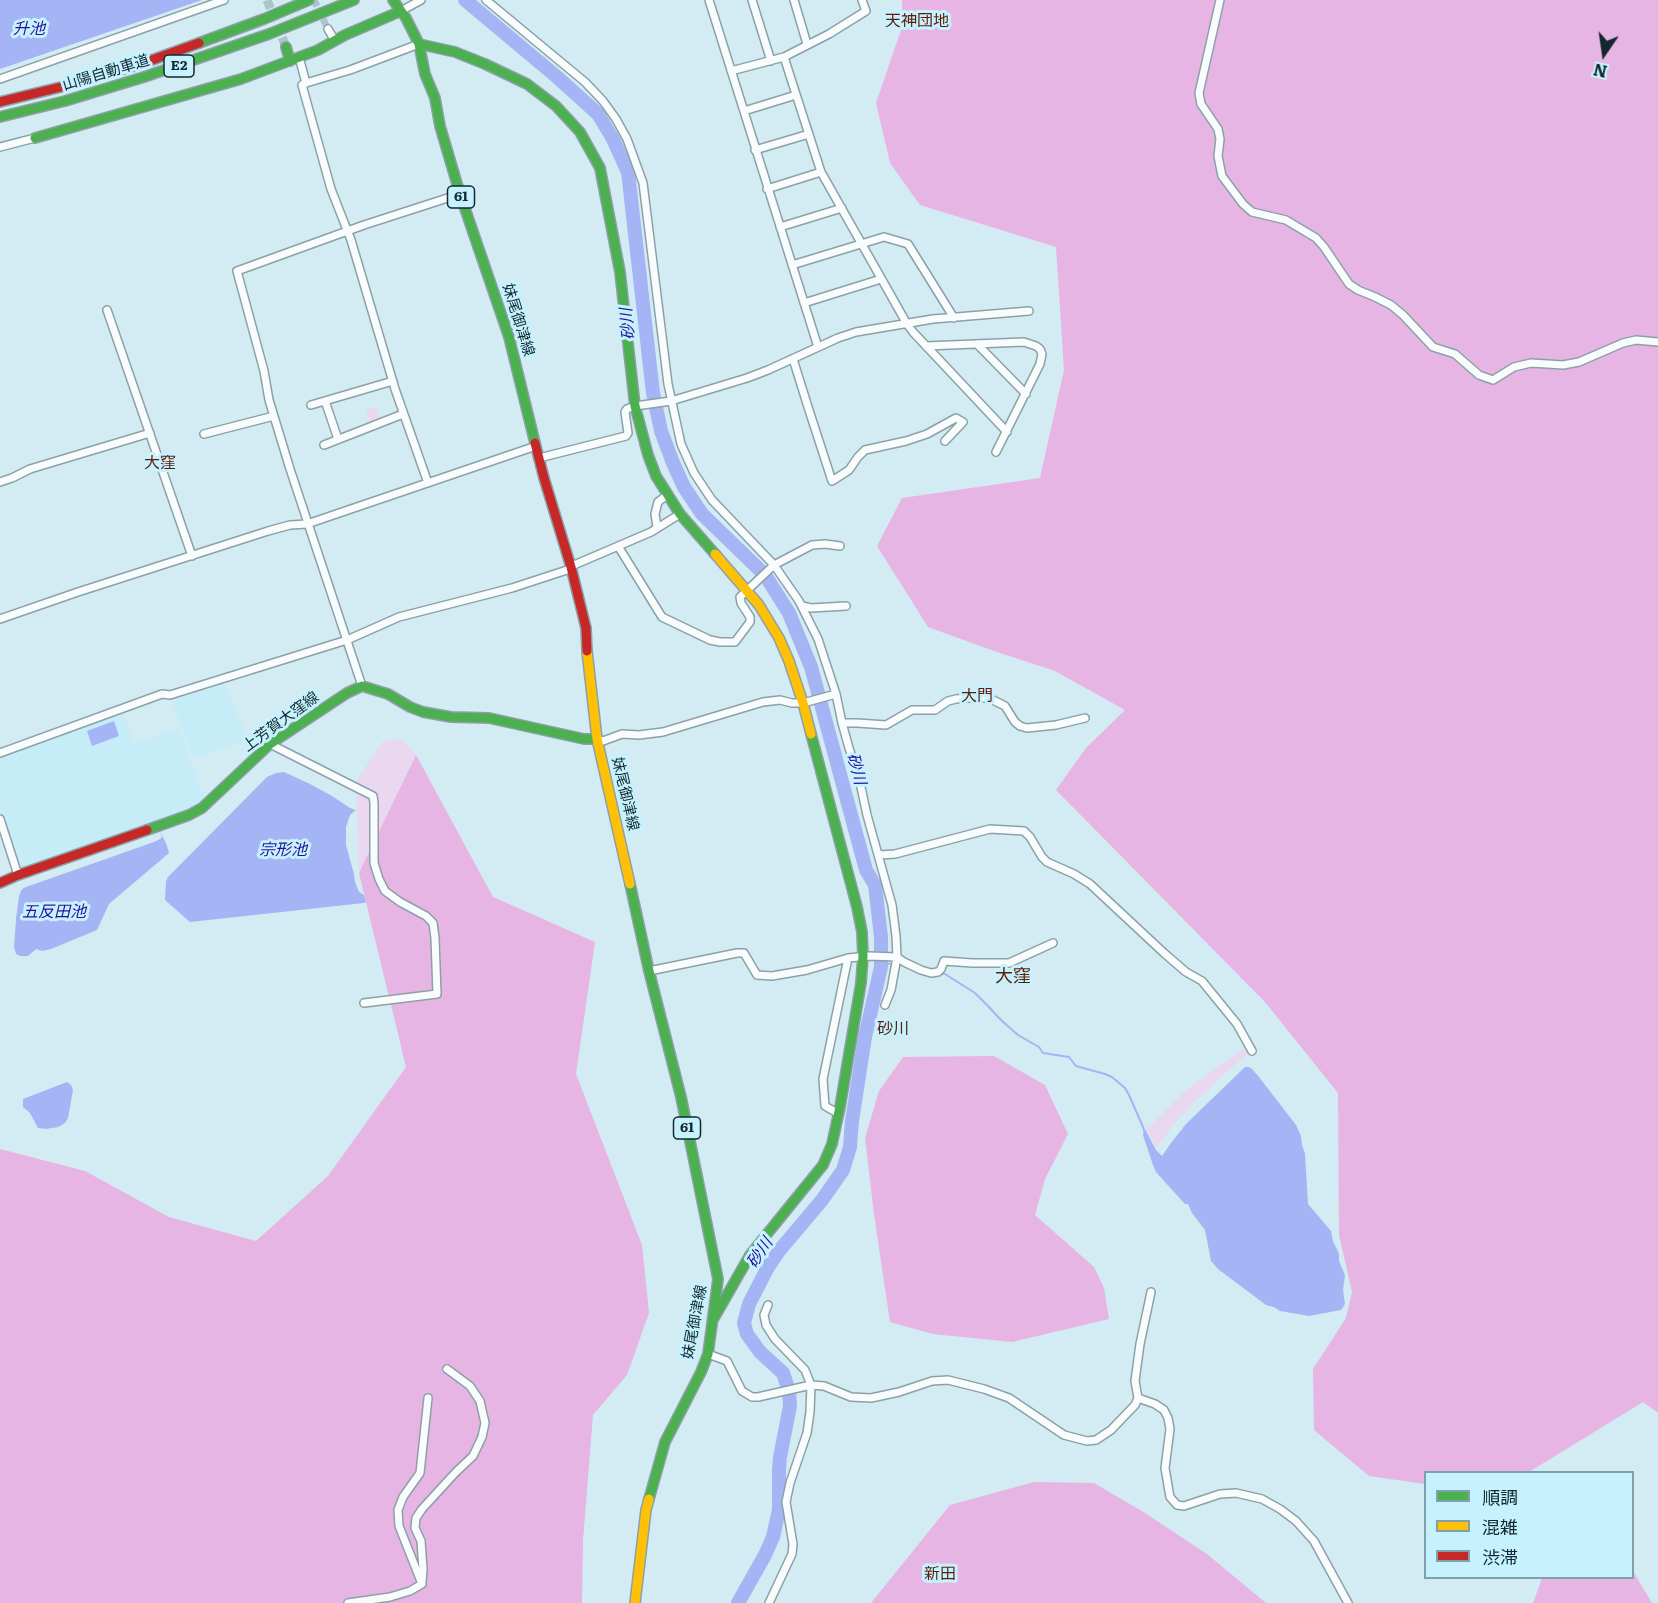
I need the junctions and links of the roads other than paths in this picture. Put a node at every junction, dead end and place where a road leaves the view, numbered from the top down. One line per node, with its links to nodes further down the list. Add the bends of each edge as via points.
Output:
1 (224, 0): 22 (street)
2 (309, 0): 25 (main road, 山陽自動車道 / E2, via 141,64)
3 (354, 0): 27 (main road, 山陽自動車道 / E2, via 144,77)
4 (393, 0): 12 (main road, 妹尾御津線 / 61)
5 (422, 0): 12 (street)
6 (486, 0): 54 (street, via 585,82 627,139 643,183)
7 (709, 0): 21 (street)
8 (752, 0): 20 (street)
9 (794, 0): 16 (street)
10 (862, 0): 16 (street, via 866,11)
11 (1220, 0): 46 (street, via 1199,93 1201,104 1218,129 1222,176 1252,212 1286,220 1316,238 1349,284 1391,305 1433,347 1455,354 1479,375 1493,380 1514,367 1531,363 1563,365 1623,343)
12 (401, 11): 14 (main road); 15 (main road, 妹尾御津線 / 61)
13 (328, 29): 14 (street)
14 (334, 41): 19 (main road)
15 (419, 44): 23 (street); 34 (main road, 妹尾御津線 / 61); 56 (main road, via 455,52 527,84 556,106 580,132 600,168)
16 (807, 44): 18 (street)
17 (286, 47): 19 (main road)
18 (784, 57): 20 (street); 24 (street)
19 (294, 59): 23 (street); 29 (main road, via 203,91)
20 (771, 61): 21 (street)
21 (731, 71): 26 (street)
22 (0, 79)
23 (306, 84): 37 (street, via 302,85)
24 (796, 95): 26 (street); 28 (street)
25 (0, 102)
26 (744, 111): 31 (street)
27 (0, 117)
28 (809, 134): 31 (street); 32 (street)
29 (35, 138): 30 (street)
30 (0, 147)
31 (755, 150): 33 (street)
32 (821, 172): 33 (street); 35 (street)
33 (767, 189): 36 (street)
34 (460, 194): 37 (street); 65 (main road, 妹尾御津線 / 61, via 509,338)
35 (842, 208): 36 (street); 38 (street)
36 (780, 227): 39 (street)
37 (347, 232): 51 (street); 58 (street, via 237,271)
38 (861, 243): 39 (street); 40 (street); 44 (street, via 884,237 908,243)
39 (792, 265): 41 (street)
40 (881, 279): 41 (street); 45 (street)
41 (804, 303): 49 (street)
42 (107, 310): 60 (street)
43 (1029, 311): 44 (street)
44 (954, 318): 45 (street)
45 (907, 324): 48 (street); 49 (street, via 856,332)
46 (1658, 342)
47 (977, 344): 48 (street); 52 (street); 52 (street, via 1024,342 1036,346 1041,359)
48 (926, 346): 59 (street)
49 (818, 347): 50 (street)
50 (794, 359): 54 (street); 63 (street, via 832,481 849,470 865,450 927,434 956,418 963,422)
51 (393, 381): 53 (street); 57 (street)
52 (1026, 394): 59 (street)
53 (325, 401): 55 (street); 62 (street)
54 (670, 401): 56 (street); 77 (street, via 681,444 699,483)
55 (311, 405)
56 (640, 406): 67 (street, via 625,411 626,436); 70 (main road, via 648,455)
57 (403, 414): 62 (street); 69 (street)
58 (274, 416): 61 (street); 72 (street)
59 (1007, 432): 66 (street)
60 (150, 433): 68 (street, via 30,469); 76 (street)
61 (204, 434)
62 (338, 439): 64 (street)
63 (945, 441)
64 (324, 445)
65 (536, 446): 67 (main road, 妹尾御津線 / 61); 69 (street)
66 (996, 452)
67 (539, 458): 78 (main road, 妹尾御津線 / 61)
68 (0, 482)
69 (428, 483): 72 (street)
70 (667, 495): 71 (main road); 73 (street, via 658,502)
71 (680, 514): 73 (street); 79 (main road)
72 (307, 524): 76 (street, via 279,528); 83 (street)
73 (657, 527): 74 (street)
74 (618, 546): 78 (street); 79 (street, via 662,617 710,640 735,642 750,622 740,600)
75 (840, 546): 77 (street, via 812,545)
76 (192, 556): 82 (street)
77 (773, 566): 79 (street); 80 (street)
78 (571, 567): 83 (street, via 512,588 399,617); 89 (main road, 妹尾御津線 / 61, via 586,628)
79 (749, 587): 86 (main road, via 779,638)
80 (802, 606): 81 (street); 85 (street, via 818,639)
81 (846, 606)
82 (0, 619)
83 (347, 640): 84 (street); 91 (street, via 170,695 162,694)
84 (362, 686): 89 (main road, via 423,712 489,718); 90 (main road, 上芳賀大窪線)
85 (834, 694): 86 (street); 88 (street)
86 (806, 702): 89 (street, via 763,702 663,732); 97 (main road)
87 (1085, 718): 88 (street, via 1027,728 1015,722 1005,706 980,697 948,701 935,710 912,710 886,725)
88 (842, 723): 93 (street)
89 (597, 739): 100 (main road, 妹尾御津線 / 61)
90 (270, 744): 94 (main road, 上芳賀大窪線, via 202,808 189,815); 101 (street, via 373,796 374,863 379,879 385,891 433,923 438,994)
91 (0, 753)
92 (0, 819): 94 (street)
93 (879, 855): 99 (street, via 892,905); 103 (street, via 990,829 1024,831 1047,862 1090,884 1164,953 1202,981 1237,1024)
94 (18, 875): 95 (main road, 上芳賀大窪線)
95 (0, 883)
96 (1053, 943): 99 (street, via 1009,963 944,961 938,972 931,973)
97 (866, 956): 98 (street); 99 (street); 104 (main road)
98 (848, 958): 100 (street, via 772,976 757,975 744,953); 104 (street, via 823,1079 825,1106)
99 (895, 960): 102 (street)
100 (649, 971): 107 (main road, 妹尾御津線 / 61, via 681,1097 718,1279)
101 (364, 1003)
102 (885, 1005)
103 (1252, 1051)
104 (838, 1114): 107 (main road, via 823,1165 750,1255)
105 (1152, 1292): 112 (street, via 1135,1381)
106 (768, 1305): 110 (street, via 766,1325 805,1370)
107 (714, 1318): 108 (main road, 妹尾御津線 / 61)
108 (708, 1354): 110 (street, via 727,1361 747,1395 767,1396); 114 (main road, 妹尾御津線 / 61, via 657,1465 646,1510)
109 (447, 1369): 113 (street, via 470,1386 480,1401 485,1423 472,1456 416,1518)
110 (808, 1386): 112 (street, via 871,1398 948,1380 1008,1398 1064,1435 1087,1441 1111,1430); 116 (street, via 807,1433 786,1502 792,1554)
111 (428, 1398): 113 (street, via 420,1473 398,1510 399,1526)
112 (1138, 1398): 117 (street, via 1164,1410 1168,1418 1165,1468 1170,1497 1177,1505 1236,1493 1262,1499 1280,1509 1314,1541)
113 (422, 1584): 115 (street, via 390,1597)
114 (636, 1602)
115 (348, 1603)
116 (769, 1603)
117 (1348, 1603)

